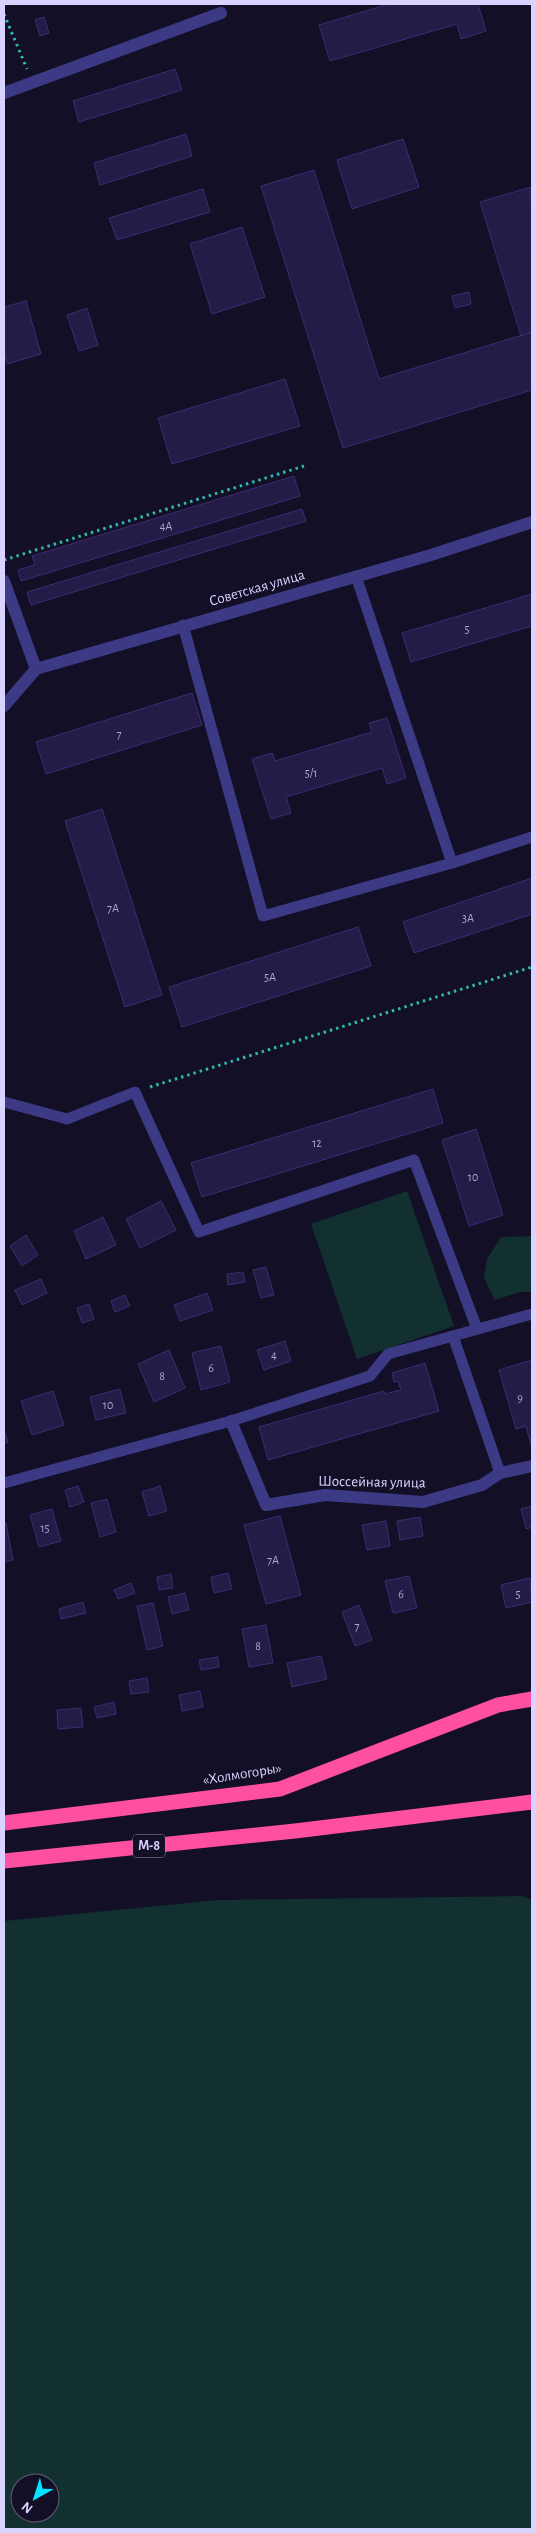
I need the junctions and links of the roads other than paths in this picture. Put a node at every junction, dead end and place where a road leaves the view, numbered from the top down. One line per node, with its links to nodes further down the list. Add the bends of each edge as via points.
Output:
1 (221, 13): 2 (street)
2 (4, 93)
3 (532, 522): 4 (street, Советская улица)
4 (356, 576): 6 (street, Советская улица); 10 (lane)
5 (4, 583): 7 (street)
6 (183, 625): 7 (street, Советская улица); 10 (lane, via 263,916)
7 (36, 669): 8 (street)
8 (4, 706)
9 (532, 838): 10 (lane)
10 (452, 862)
11 (4, 1102): 13 (lane, via 67,1119 135,1092 199,1232 414,1160)
12 (532, 1314): 13 (lane)
13 (477, 1329): 14 (lane)
14 (454, 1336): 15 (lane, via 388,1354 370,1376); 17 (lane)
15 (231, 1420): 17 (street, Шоссейная улица, via 266,1505 325,1495 423,1502 482,1485); 18 (lane)
16 (532, 1466): 17 (street, Шоссейная улица)
17 (500, 1473)
18 (4, 1483)
19 (532, 1699): 21 (highway, «Холмогоры», via 498,1705 280,1789)
20 (532, 1802): 22 (highway, М-8, via 295,1831)
21 (4, 1823)
22 (4, 1861)

